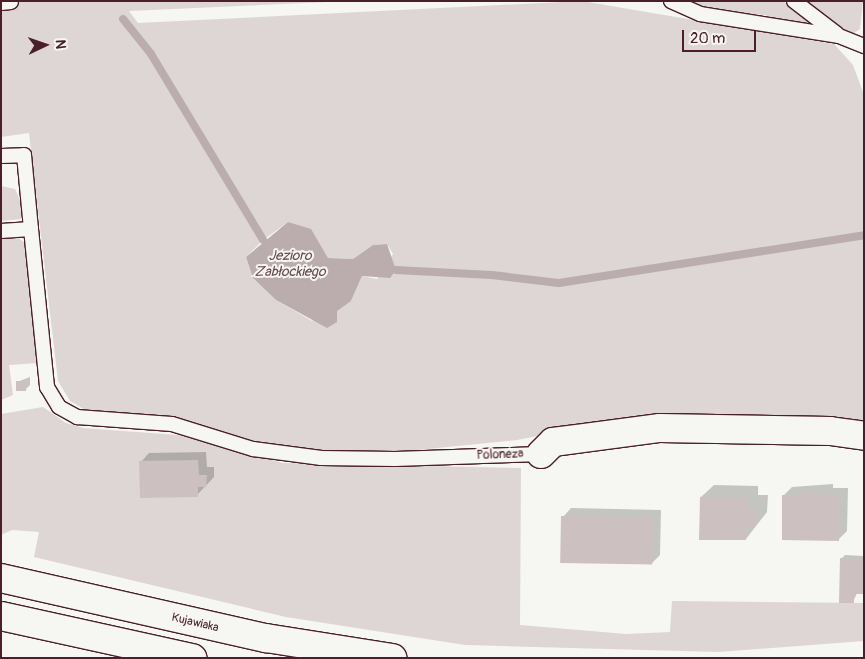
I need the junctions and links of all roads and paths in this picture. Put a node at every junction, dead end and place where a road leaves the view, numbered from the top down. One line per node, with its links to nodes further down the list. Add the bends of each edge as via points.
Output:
1 (671, 1): 5 (lane, via 700,14)
2 (794, 1): 5 (lane)
3 (11, 2): 4 (lane)
4 (1, 3)
5 (839, 36): 6 (lane)
6 (864, 46)
7 (1, 156): 8 (lane, Poloneza, via 24,155)
8 (31, 229): 9 (lane); 11 (lane, Poloneza, via 47,387 59,407 77,417 172,424 253,450 321,458)
9 (1, 231)
10 (864, 436): 11 (street, Poloneza, via 830,432 660,428 553,442)
11 (542, 454)
12 (1, 578): 15 (street, Kujawiaka, via 266,638)
13 (1, 616): 14 (street)
14 (192, 658)
15 (392, 658)

